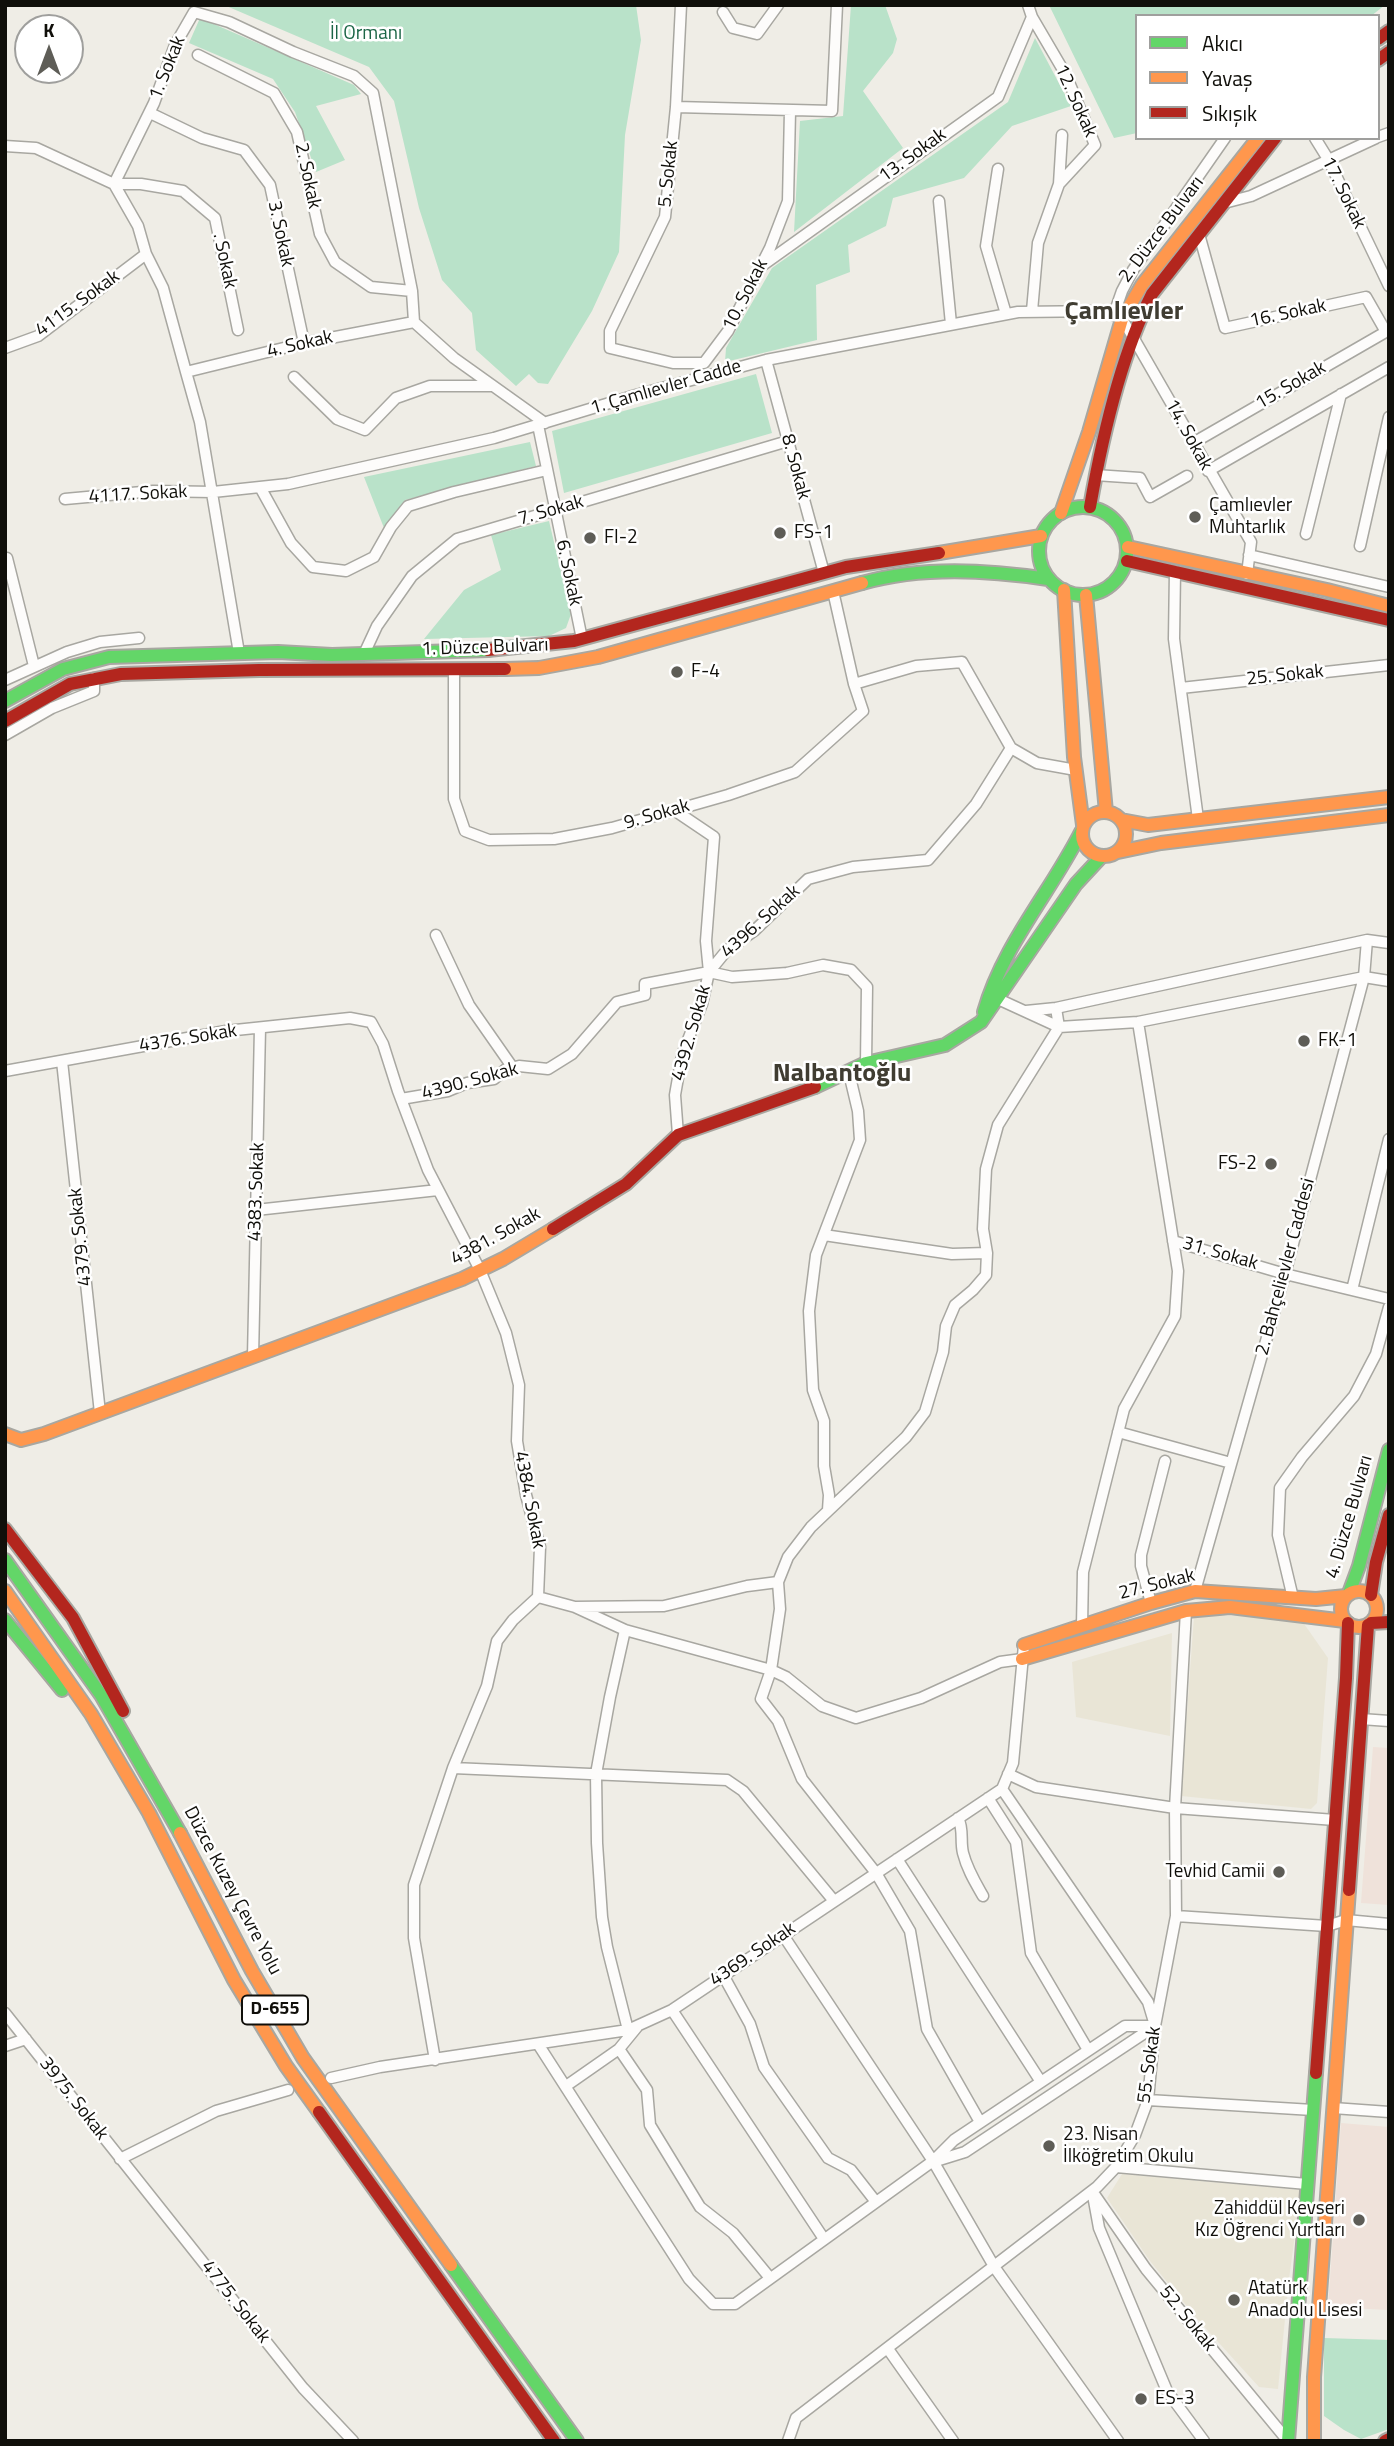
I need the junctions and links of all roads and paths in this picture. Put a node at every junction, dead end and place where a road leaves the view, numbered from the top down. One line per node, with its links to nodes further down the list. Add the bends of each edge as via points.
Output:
1 (681, 5): 8 (street, 5. Sokak)
2 (778, 5): 5 (street, via 757,34 733,28)
3 (837, 5): 9 (street, via 832,111)
4 (1028, 5): 6 (street, 12. Sokak)
5 (723, 12)
6 (1032, 17): 21 (street, 12. Sokak, via 1066,75 1095,145); 26 (street, 13. Sokak, via 998,97)
7 (198, 55): 28 (street, 2. Sokak, via 274,93 297,132 320,234 335,262 370,287)
8 (676, 107): 9 (street); 40 (street, 5. Sokak, via 665,217 610,331 610,348 673,363)
9 (790, 111): 26 (street, 10. Sokak, via 788,201)
10 (150, 113): 20 (street, 1. Sokak); 28 (street, 1. Sokak, via 175,44 194,12 229,22 354,76 373,93); 37 (street, 3. Sokak, via 202,138 244,150 270,185)
11 (1062, 135): 21 (street)
12 (1224, 140): 31 (street, via 1133,270 1122,291)
13 (1256, 140): 31 (main road, 2. Düzce Bulvarı)
14 (1273, 140): 23 (main road, 2. Düzce Bulvarı)
15 (1316, 140): 18 (street, 17. Sokak)
16 (1372, 140): 18 (street)
17 (5, 146): 20 (street, via 36,148)
18 (1328, 159): 23 (street, via 1251,196); 27 (street, 17. Sokak)
19 (998, 169): 30 (street, via 986,246)
20 (114, 184): 25 (street, via 138,226); 34 (street, . Sokak, via 183,191 215,218)
21 (1059, 184): 29 (street, 12. Sokak, via 1038,243)
22 (939, 201): 33 (street)
23 (1224, 203): 24 (main road, 2. Düzce Bulvarı)
24 (1199, 234): 35 (street, 16. Sokak, via 1225,328 1366,297); 36 (main road, 2. Düzce Bulvarı, via 1152,294)
25 (146, 254): 38 (street, 4115. Sokak, via 38,336); 42 (street, via 163,288)
26 (760, 268): 40 (street, 10. Sokak, via 728,331)
27 (1389, 286)
28 (412, 291): 32 (street, 1. Sokak)
29 (1032, 311): 30 (street, 1. Çamlıevler Cadde); 31 (street, 1. Çamlıevler Cadde, via 1104,311)
30 (1006, 314): 33 (street, 1. Çamlıevler Cadde)
31 (1118, 316): 36 (street, 14. Sokak); 60 (main road, 2. Düzce Bulvarı, via 1089,432)
32 (414, 322): 37 (street, 4. Sokak); 45 (street)
33 (951, 324): 39 (street, 1. Çamlıevler Cadde)
34 (238, 330)
35 (1388, 331): 50 (street, 15. Sokak)
36 (1133, 337): 50 (street, 14. Sokak); 53 (main road, 2. Düzce Bulvarı)
37 (304, 343): 42 (street, 4. Sokak)
38 (5, 348)
39 (766, 360): 43 (street, 1. Çamlıevler Cadde); 49 (street, 8. Sokak)
40 (705, 363): 43 (street)
41 (1389, 367): 46 (street, 15. Sokak)
42 (186, 372): 56 (street)
43 (707, 376): 48 (street, 1. Çamlıevler Cadde)
44 (294, 377): 45 (street, via 337,419 365,430 396,398 430,386)
45 (494, 386): 48 (street)
46 (1341, 394): 52 (street, 15. Sokak); 61 (street)
47 (1389, 417): 63 (street)
48 (541, 424): 51 (street, 6. Sokak); 55 (street, 1. Çamlıevler Cadde)
49 (788, 441): 59 (street, 7. Sokak); 69 (street, 8. Sokak)
50 (1193, 443): 52 (street, 14. Sokak)
51 (547, 470): 55 (street, via 408,506 374,557 346,571 313,567 291,543); 59 (street, 6. Sokak)
52 (1208, 471): 65 (street, 14. Sokak, via 1251,542)
53 (1096, 475): 54 (street, via 1140,478 1150,497); 58 (main road, 2. Düzce Bulvarı)
54 (1187, 477)
55 (260, 487): 56 (street, 1. Çamlıevler Cadde)
56 (213, 492): 57 (street, 4117. Sokak, via 153,491); 80 (street)
57 (65, 499)
58 (1090, 507): 60 (main road); 64 (main road, via 1116,521)
59 (556, 511): 79 (street, 6. Sokak); 81 (street, 7. Sokak, via 457,539 412,576)
60 (1061, 513): 62 (main road)
61 (1306, 534)
62 (1041, 536): 69 (main road, 1. Düzce Bulvarı, via 889,558); 71 (main road, via 1041,565)
63 (1360, 546)
64 (1128, 547): 67 (main road); 70 (main road)
65 (1249, 555): 70 (street, 14. Sokak); 72 (street)
66 (7, 558): 83 (street)
67 (1127, 561): 68 (main road); 75 (main road, via 1112,585)
68 (1174, 571): 77 (main road); 88 (street, via 1174,639)
69 (824, 573): 79 (main road, 1. Düzce Bulvarı)
70 (1247, 574): 76 (main road)
71 (1048, 579): 73 (main road); 74 (main road, 1. Düzce Bulvarı, via 992,570 936,572 875,579)
72 (1389, 587)
73 (1063, 590): 75 (main road); 93 (main road)
74 (833, 591): 84 (main road, 1. Düzce Bulvarı, via 598,657 539,668); 87 (street, 9. Sokak)
75 (1086, 595): 96 (main road)
76 (1389, 606)
77 (1389, 620)
78 (139, 638): 83 (street, via 100,642)
79 (582, 639): 81 (main road, 1. Düzce Bulvarı, via 503,649)
80 (239, 653): 81 (main road, 1. Düzce Bulvarı); 89 (main road, 1. Düzce Bulvarı, via 109,657 44,678)
81 (364, 653)
82 (1389, 665): 88 (street, 25. Sokak)
83 (34, 666): 86 (street)
84 (454, 670): 85 (main road, 1. Düzce Bulvarı, via 260,670); 95 (street, 9. Sokak, via 454,799 465,831 489,840 554,839)
85 (94, 678): 90 (main road, 1. Düzce Bulvarı, via 70,684); 91 (street, via 94,691)
86 (5, 680)
87 (854, 684): 92 (street, via 916,666 962,662); 95 (street, 9. Sokak, via 863,711 795,772)
88 (1181, 688): 98 (street)
89 (5, 701)
90 (5, 721)
91 (5, 735)
92 (1012, 748): 93 (street, via 1037,763); 106 (street, 4396. Sokak, via 976,804 928,860 853,867 808,879 754,931 727,950)
93 (1076, 770): 100 (main road)
94 (1389, 797): 98 (main road)
95 (674, 810): 106 (street, via 714,837 706,941)
96 (1106, 812): 99 (main road); 100 (main road, via 1092,815)
97 (1389, 815): 101 (main road)
98 (1198, 819): 99 (main road, via 1148,825)
99 (1121, 820): 101 (main road, via 1126,833)
100 (1082, 829): 102 (main road, via 1084,846); 109 (main road, via 1005,955)
101 (1118, 852): 102 (main road)
102 (1101, 857): 109 (main road)
103 (436, 935): 118 (street, via 469,1005)
104 (1367, 940): 105 (street); 107 (street, 2. Bahçelievler Caddesi); 110 (street)
105 (1389, 943)
106 (709, 972): 117 (street, via 732,977 787,974 823,965 850,970 867,987); 118 (street, 4390. Sokak, via 645,984 645,995 617,1002 572,1054 548,1069); 122 (street, 4392. Sokak, via 682,1055 675,1095)
107 (1364, 976): 108 (street); 113 (street); 130 (street, 2. Bahçelievler Caddesi)
108 (1389, 981)
109 (994, 993): 111 (street); 117 (main road, 4381. Sokak, via 981,1023 945,1045)
110 (1056, 1007): 111 (street); 114 (street)
111 (1026, 1012): 114 (street)
112 (371, 1023): 115 (street, 4376. Sokak, via 350,1018); 121 (street, 4384. Sokak)
113 (1138, 1023): 114 (street); 127 (street)
114 (1059, 1027): 128 (street, via 998,1125 986,1169 982,1229)
115 (260, 1028): 116 (street, 4376. Sokak); 125 (street, 4383. Sokak)
116 (62, 1061): 119 (street, 4376. Sokak); 135 (street, 4379. Sokak)
117 (866, 1063): 120 (main road, 4381. Sokak)
118 (513, 1068): 121 (street, 4390. Sokak, via 494,1079)
119 (5, 1071)
120 (849, 1073): 122 (main road, 4381. Sokak); 126 (street, via 860,1140)
121 (401, 1099): 124 (street, 4384. Sokak)
122 (678, 1135): 129 (main road, 4381. Sokak, via 626,1184)
123 (1389, 1139): 131 (street)
124 (438, 1190): 125 (street); 129 (street, 4384. Sokak)
125 (256, 1210): 134 (street, 4383. Sokak)
126 (824, 1235): 128 (street, via 952,1254); 141 (street, via 816,1255 809,1311 813,1390 824,1421)
127 (1173, 1241): 130 (street, 31. Sokak); 136 (street, via 1178,1271 1174,1316 1124,1409)
128 (987, 1253): 141 (street, via 986,1275 955,1305 946,1326 925,1412 906,1437)
129 (480, 1270): 134 (main road, 4381. Sokak); 150 (street, 4384. Sokak, via 506,1334 519,1385 517,1440 540,1547)
130 (1285, 1274): 131 (street, 31. Sokak); 140 (street, 2. Bahçelievler Caddesi)
131 (1352, 1290): 132 (street, 31. Sokak)
132 (1389, 1299)
133 (1389, 1307): 151 (street, via 1376,1354 1354,1396 1280,1488 1278,1535)
134 (253, 1357): 135 (main road, 4381. Sokak)
135 (100, 1413): 137 (main road, 4381. Sokak, via 21,1440)
136 (1118, 1432): 140 (street); 160 (street, via 1083,1572)
137 (5, 1434)
138 (1389, 1450): 148 (main road, 4. Düzce Bulvarı, via 1359,1566)
139 (1165, 1461): 153 (street, via 1141,1555)
140 (1231, 1464): 147 (street, 2. Bahçelievler Caddesi)
141 (828, 1510): 145 (street, via 788,1557)
142 (1389, 1515): 149 (main road, 4. Düzce Bulvarı)
143 (5, 1529): 174 (main road, via 73,1618)
144 (5, 1560): 174 (main road, Düzce Kuzey Çevre Yolu / D-655, via 101,1695)
145 (778, 1582): 154 (street, via 664,1606); 165 (street, via 780,1609)
146 (5, 1591): 175 (main road, Düzce Kuzey Çevre Yolu / D-655, via 91,1714)
147 (1195, 1591): 151 (main road, 27. Sokak); 153 (main road, 27. Sokak)
148 (1347, 1594): 149 (main road, via 1360,1590); 151 (main road, 27. Sokak); 157 (main road, via 1341,1605)
149 (1372, 1596): 152 (main road); 159 (main road, via 1377,1614)
150 (538, 1597): 154 (street); 168 (street, via 497,1641 487,1686)
151 (1293, 1598)
152 (1389, 1602)
153 (1151, 1603): 160 (main road, 27. Sokak)
154 (575, 1606): 161 (street)
155 (1186, 1611): 157 (main road, via 1230,1607); 163 (main road); 173 (street, 55. Sokak)
156 (5, 1619): 175 (main road, via 73,1703)
157 (1346, 1622): 159 (main road, via 1360,1627); 177 (main road)
158 (1389, 1622): 159 (main road)
159 (1369, 1624): 166 (main road)
160 (1082, 1626): 162 (main road, 27. Sokak)
161 (625, 1630): 165 (street); 169 (street)
162 (1024, 1645): 163 (street); 164 (street)
163 (1022, 1659): 164 (street); 170 (street, via 1013,1763)
164 (1000, 1662): 165 (street, via 921,1698 856,1718 822,1706 786,1676)
165 (771, 1670): 179 (street, via 761,1699 778,1721 802,1779)
166 (1362, 1719): 167 (street); 183 (main road)
167 (1389, 1721)
168 (453, 1768): 169 (street); 198 (street, via 414,1885 414,1938)
169 (596, 1774): 181 (street, via 727,1780 743,1791); 192 (street, via 602,1917)
170 (1008, 1774): 171 (street); 173 (street, via 1036,1787)
171 (1002, 1788): 172 (street, 4369. Sokak); 191 (street, via 1148,2002)
172 (988, 1798): 176 (street, 4369. Sokak); 197 (street, via 1016,1842 1031,1953)
173 (1175, 1808): 177 (street); 182 (street, 55. Sokak)
174 (168, 1810): 221 (main road, Düzce Kuzey Çevre Yolu / D-655, via 251,1971 303,2058)
175 (149, 1813): 220 (main road, Düzce Kuzey Çevre Yolu / D-655, via 234,1980 286,2066)
176 (958, 1818): 178 (street, 4369. Sokak); 180 (street, via 962,1851)
177 (1335, 1820): 185 (main road)
178 (897, 1859): 179 (street, 4369. Sokak); 200 (street)
179 (876, 1873): 181 (street, 4369. Sokak); 207 (street, via 910,1931 927,2029)
180 (983, 1896)
181 (834, 1901): 186 (street, 4369. Sokak)
182 (1176, 1916): 185 (street); 191 (street, 55. Sokak)
183 (1346, 1920): 184 (street); 185 (street); 204 (main road)
184 (1389, 1924)
185 (1327, 1926): 205 (main road)
186 (783, 1935): 187 (street, 4369. Sokak); 209 (street)
187 (723, 1975): 188 (street, 4369. Sokak); 213 (street, via 750,2024 764,2067 828,2158 850,2170)
188 (671, 2010): 190 (street, 4369. Sokak); 214 (street)
189 (5, 2013): 193 (street, 3975. Sokak)
190 (639, 2025): 192 (street, 4369. Sokak); 196 (street)
191 (1155, 2026): 197 (street, via 1125,2026); 203 (street, 55. Sokak); 209 (street, via 965,2152)
192 (628, 2030): 194 (street, 4369. Sokak)
193 (26, 2039): 195 (street, 3975. Sokak); 208 (street, 3975. Sokak)
194 (538, 2044): 198 (street, 4369. Sokak); 201 (street)
195 (5, 2046)
196 (619, 2049): 201 (street); 216 (street, via 647,2090 650,2125 701,2207 733,2233)
197 (1088, 2050): 200 (street)
198 (435, 2060): 199 (street, 4369. Sokak)
199 (331, 2078)
200 (1041, 2081): 207 (street)
201 (566, 2086): 216 (street, via 689,2279 713,2304 735,2304)
202 (288, 2090): 208 (street, via 216,2111)
203 (1148, 2101): 205 (street); 210 (street, 55. Sokak)
204 (1333, 2108): 206 (street); 226 (main road, via 1314,2377)
205 (1313, 2110): 211 (main road)
206 (1389, 2112)
207 (980, 2122): 209 (street)
208 (120, 2159): 219 (street, 4775. Sokak, via 303,2388)
209 (933, 2161): 213 (street); 215 (street)
210 (1116, 2167): 211 (street); 212 (street, 55. Sokak)
211 (1307, 2184): 225 (main road)
212 (1092, 2192): 215 (street, 55. Sokak); 224 (street, via 1099,2228 1167,2391); 225 (street, 52. Sokak, via 1146,2269)
213 (876, 2202): 214 (street)
214 (824, 2239): 216 (street)
215 (995, 2267): 217 (street, 55. Sokak); 218 (street)
216 (770, 2278)
217 (888, 2348): 222 (street, 55. Sokak, via 796,2418); 223 (street)
218 (1116, 2440)
219 (353, 2441)
220 (554, 2441)
221 (577, 2441)
222 (788, 2441)
223 (953, 2441)
224 (1204, 2441)
225 (1288, 2441)
226 (1314, 2441)

